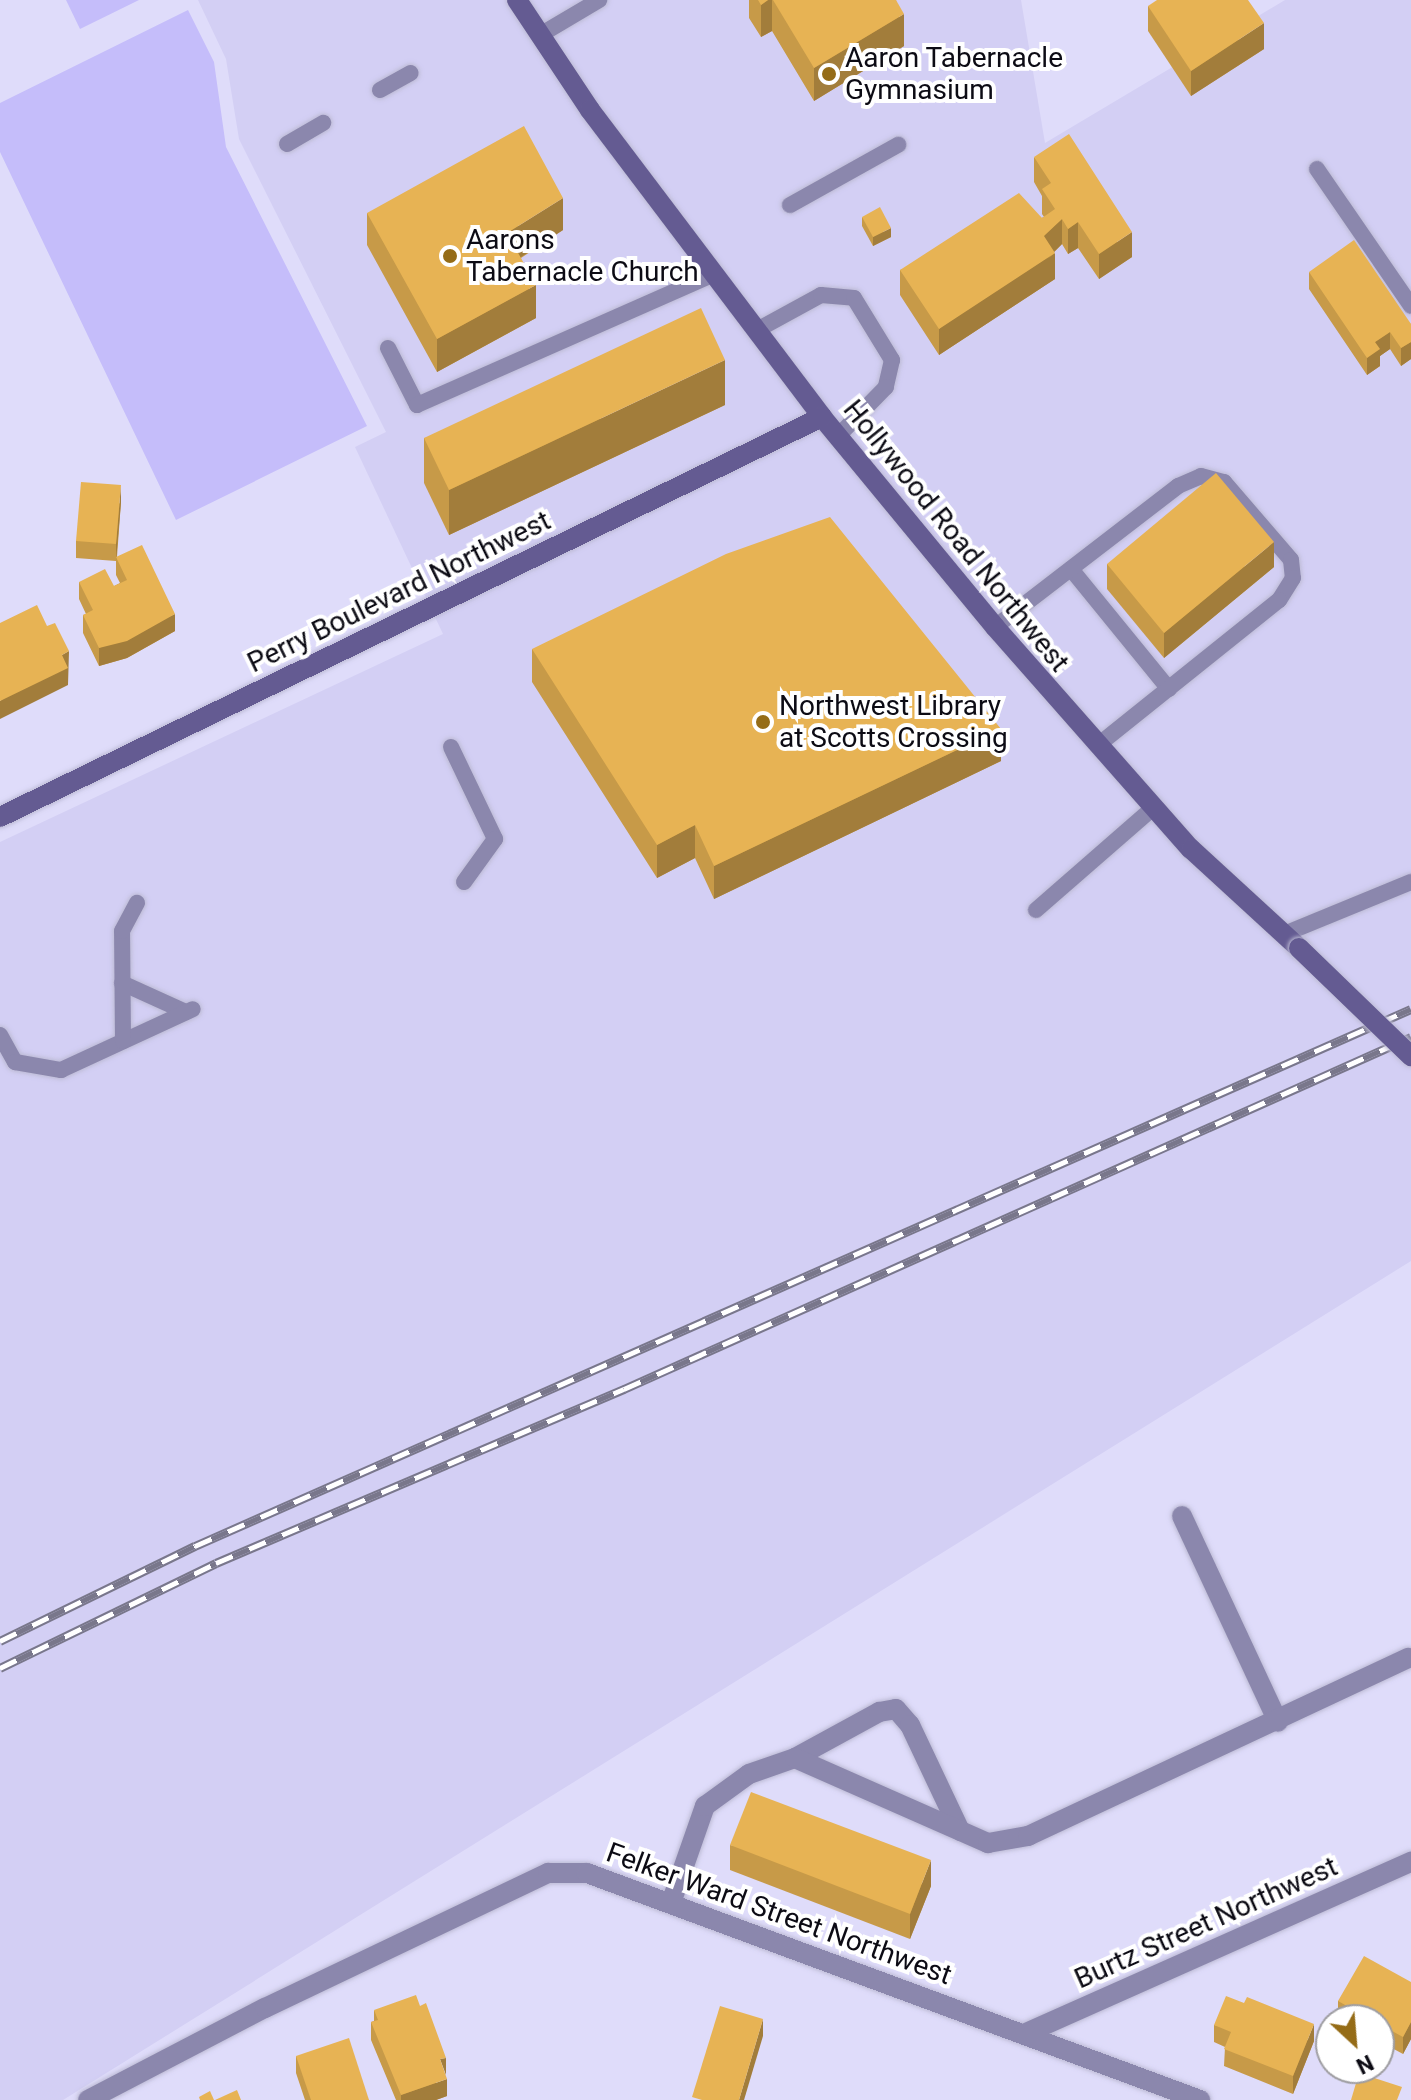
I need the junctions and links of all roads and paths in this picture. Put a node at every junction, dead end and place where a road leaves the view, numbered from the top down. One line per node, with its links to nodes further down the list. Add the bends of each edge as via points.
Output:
1 (517, 0): 3 (street, Hollywood Road Northwest)
2 (599, 0): 3 (lane)
3 (540, 35): 11 (street, Hollywood Road Northwest)
4 (411, 73): 5 (lane)
5 (380, 90)
6 (323, 123): 7 (lane)
7 (287, 144)
8 (898, 145): 10 (lane)
9 (1317, 169): 12 (lane)
10 (790, 205)
11 (714, 274): 13 (street, Hollywood Road Northwest); 14 (lane, via 417,405)
12 (1411, 306)
13 (757, 330): 15 (street, Hollywood Road Northwest); 16 (lane, via 821,295 854,298 892,360 886,387)
14 (388, 348)
15 (822, 417): 16 (street, Hollywood Road Northwest); 23 (street, Perry Boulevard Northwest)
16 (838, 436): 18 (street, Hollywood Road Northwest)
17 (1071, 569): 18 (lane); 19 (lane); 19 (lane, via 1178,486 1201,476 1224,482 1291,560 1293,578 1279,600)
18 (995, 627): 20 (street, Hollywood Road Northwest)
19 (1169, 689): 20 (lane)
20 (1097, 746): 22 (street, Hollywood Road Northwest)
21 (451, 747): 24 (lane, via 495,839)
22 (1153, 808): 27 (lane); 28 (street, Hollywood Road Northwest)
23 (0, 817)
24 (464, 882)
25 (1411, 882): 28 (lane)
26 (137, 903): 29 (lane, via 122,931)
27 (1036, 910)
28 (1292, 941): 32 (street, Hollywood Road Northwest, bridge)
29 (122, 983): 31 (lane); 31 (lane, via 190,1010)
30 (0, 1035): 31 (lane, via 15,1062 61,1070)
31 (123, 1041)
32 (1411, 1056)
33 (1182, 1516): 35 (street)
34 (1410, 1660): 35 (street)
35 (1278, 1722): 37 (street, via 1028,1836 988,1843)
36 (795, 1758): 37 (street); 37 (street, via 879,1712 896,1709 910,1725); 39 (street, via 749,1774 705,1806)
37 (960, 1831)
38 (1411, 1862): 40 (street, Burtz Street Northwest)
39 (671, 1903): 40 (street, Felker Ward Street Northwest); 41 (street, Felker Ward Street Northwest, via 587,1873 548,1873 265,2008)
40 (1024, 2034): 42 (street, Felker Ward Street Northwest)
41 (88, 2100)
42 (1200, 2100)

